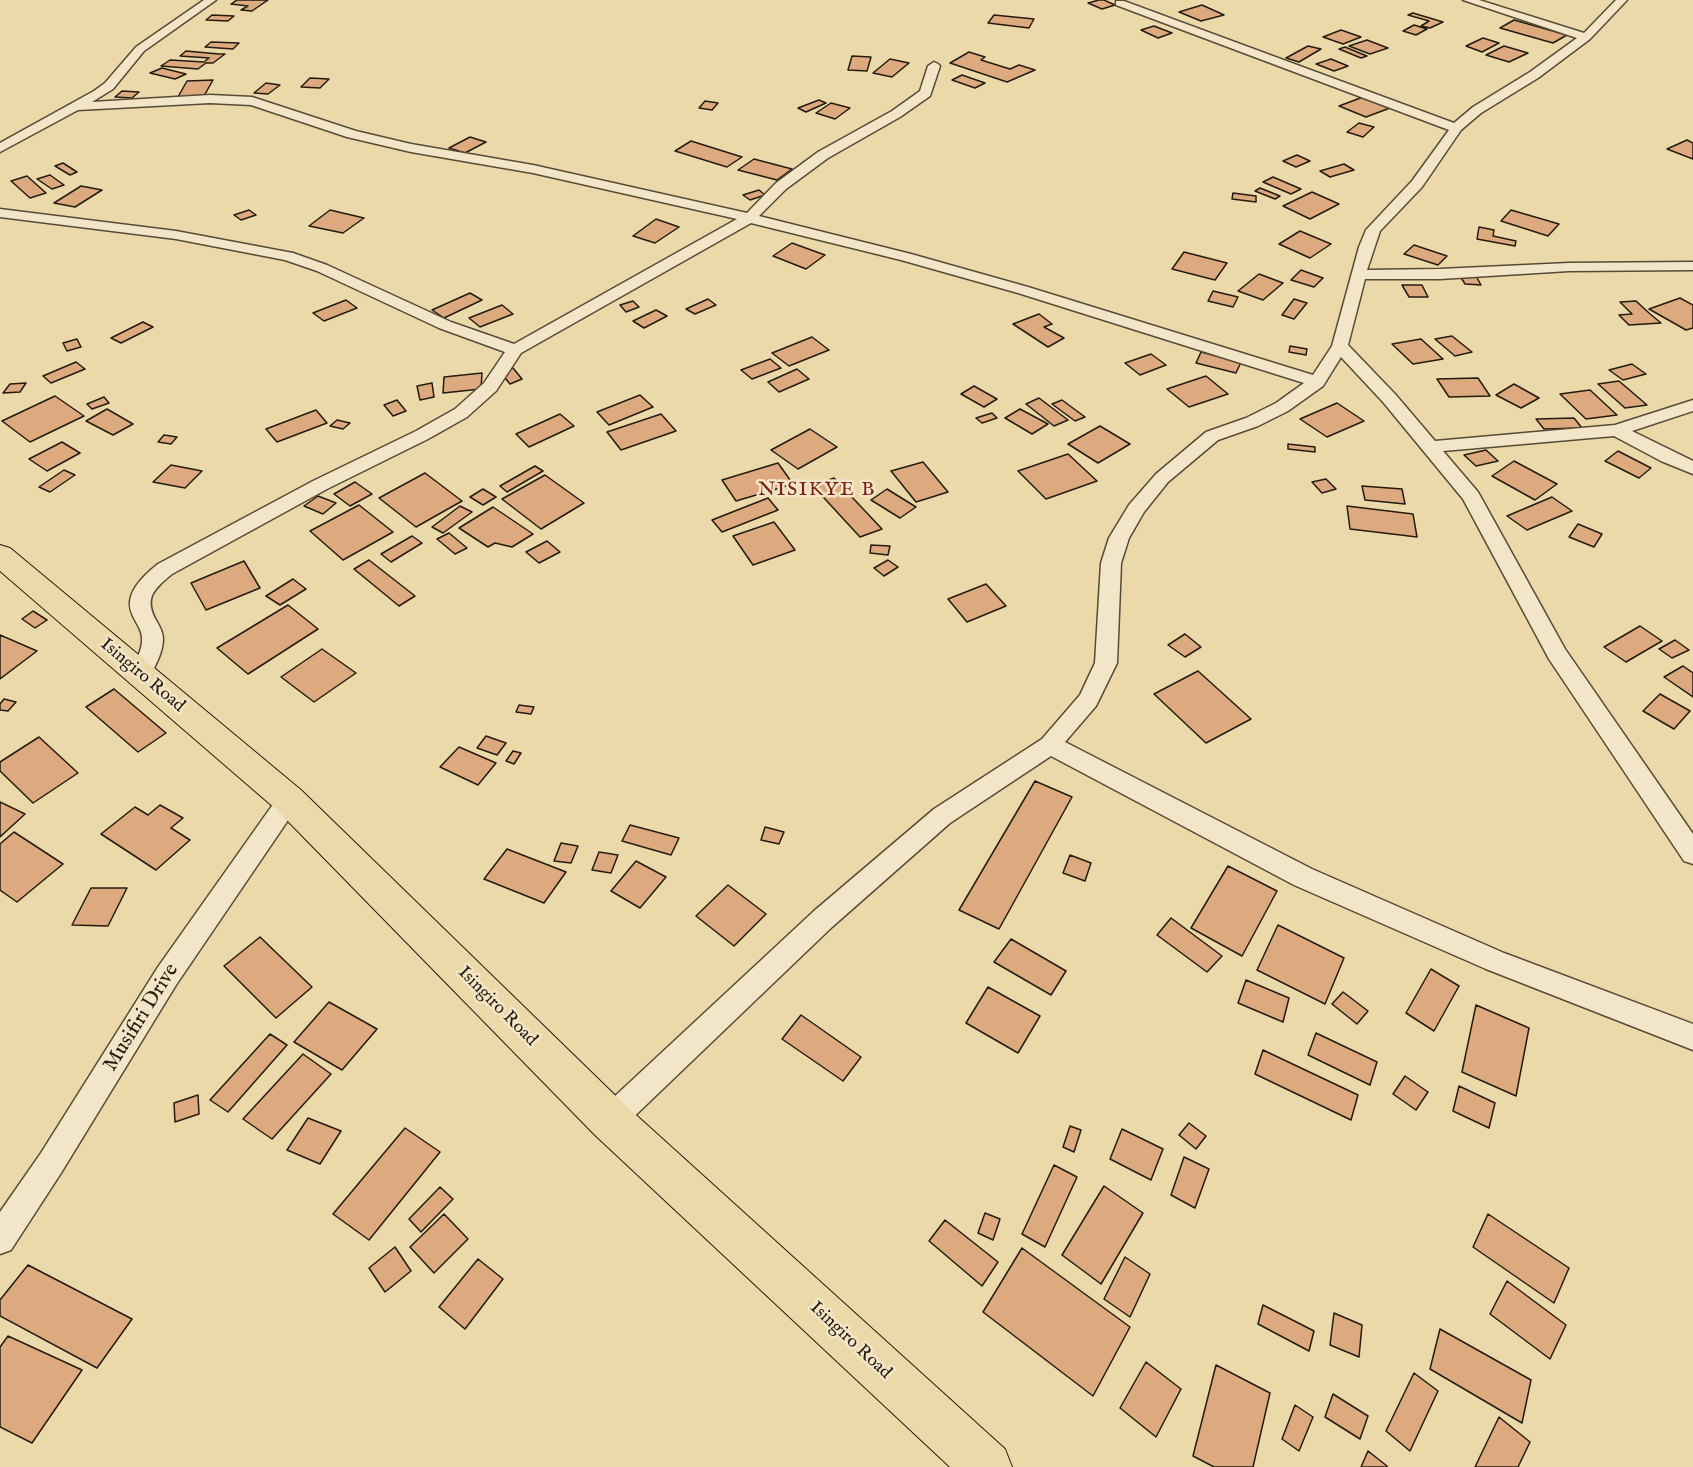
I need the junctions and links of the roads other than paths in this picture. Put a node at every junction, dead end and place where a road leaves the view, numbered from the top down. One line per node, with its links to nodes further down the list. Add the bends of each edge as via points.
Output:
1 (211, 0): 7 (street, via 140,49 109,86)
2 (1468, 0): 5 (street)
3 (1622, 0): 5 (street)
4 (1120, 3): 8 (street)
5 (1586, 37): 8 (street)
6 (934, 66): 11 (street, via 926,93 823,155 781,186)
7 (71, 107): 9 (street); 11 (street, via 210,99 252,101 352,134 411,148 533,169)
8 (1456, 128): 13 (street, via 1417,184 1373,230)
9 (0, 148)
10 (0, 213): 15 (street, via 176,235 288,256 445,326)
11 (751, 217): 15 (street); 16 (street, via 1012,287)
12 (1693, 266): 13 (street)
13 (1359, 275): 14 (street)
14 (1340, 346): 16 (street); 19 (street)
15 (515, 350): 22 (street, via 490,387 461,413 165,569 142,593 140,609 153,634)
16 (1317, 382): 23 (street, via 1282,407 1212,436 1162,478 1136,509 1119,538 1111,563 1106,663 1088,700)
17 (1693, 405): 18 (street)
18 (1617, 430): 19 (street); 20 (street)
19 (1432, 447): 25 (street, via 1471,496 1557,654)
20 (1693, 468)
21 (0, 555): 22 (main road, Isingiro Road)
22 (140, 674): 24 (main road, Isingiro Road)
23 (1050, 745): 26 (street, via 1303,877 1496,962); 27 (street, via 942,816 823,919)
24 (289, 800): 27 (main road, Isingiro Road); 28 (street, Musifiri Drive, via 167,976)
25 (1693, 854)
26 (1693, 1036)
27 (610, 1120): 29 (main road, Isingiro Road)
28 (0, 1239)
29 (987, 1467)

